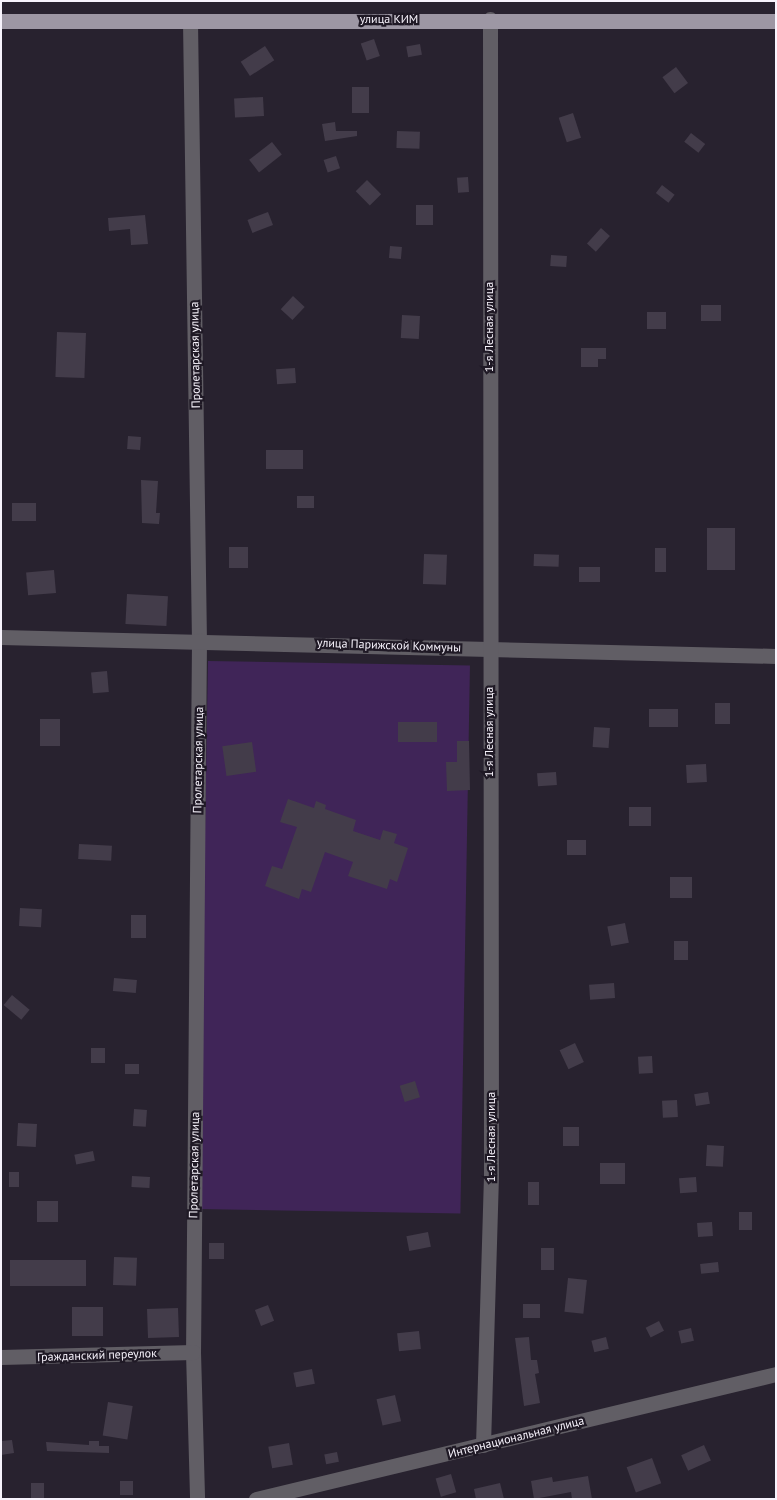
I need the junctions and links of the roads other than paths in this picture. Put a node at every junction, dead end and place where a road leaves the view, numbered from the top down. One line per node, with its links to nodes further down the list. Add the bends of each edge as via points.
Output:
1 (490, 19): 2 (main road, улица КИМ); 4 (main road, улица КИМ); 7 (street, 1-я Лесная улица)
2 (190, 20): 3 (main road, улица КИМ); 6 (street, Пролетарская улица)
3 (1, 21)
4 (776, 21)
5 (1, 636): 6 (street, улица Парижской Коммуны)
6 (199, 640): 7 (street, улица Парижской Коммуны); 9 (street, Пролетарская улица)
7 (489, 648): 8 (street, улица Парижской Коммуны); 12 (street, 1-я Лесная улица, via 491,1176)
8 (776, 656)
9 (193, 1352): 10 (street, Гражданский переулок); 13 (street, Пролетарская улица)
10 (1, 1357)
11 (776, 1374): 12 (street, Интернациональная улица)
12 (483, 1445): 14 (street, Интернациональная улица)
13 (197, 1499)
14 (256, 1499)

